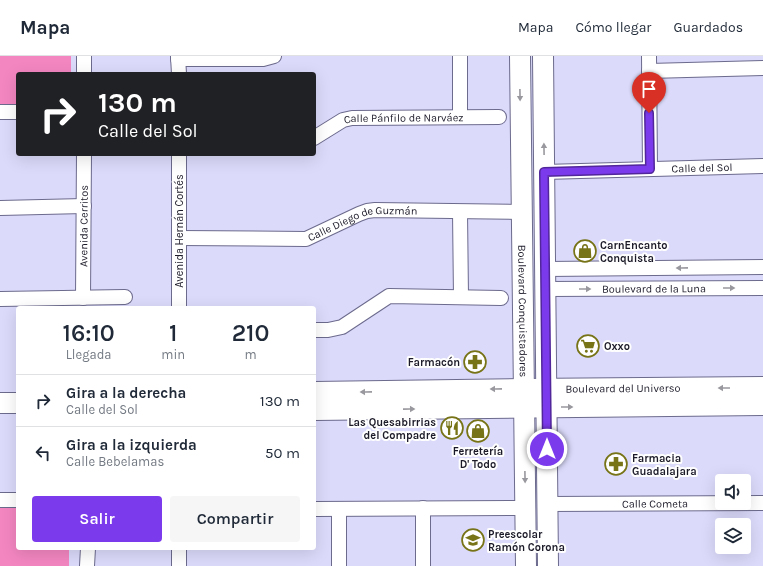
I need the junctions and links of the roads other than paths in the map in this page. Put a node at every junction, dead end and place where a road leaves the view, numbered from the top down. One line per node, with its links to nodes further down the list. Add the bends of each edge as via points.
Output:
1 (84, 56): 10 (street)
2 (274, 56): 7 (street, via 263,59)
3 (460, 56): 14 (street)
4 (520, 56): 25 (street, Boulevard Conquistadores, one-way to 25)
5 (542, 56): 21 (street, Boulevard Conquistadores, one-way to 5)
6 (649, 56): 9 (street)
7 (178, 58): 11 (street)
8 (763, 68): 9 (street)
9 (649, 71): 20 (street)
10 (84, 72)
11 (179, 72)
12 (0, 112): 13 (street)
13 (16, 112)
14 (460, 117): 15 (street, Calle Pánfilo de Narváez); 16 (street, Calle Pánfilo de Narváez, via 347,118)
15 (499, 117)
16 (316, 137)
17 (84, 156): 22 (street, Avenida Cerritos)
18 (180, 156): 26 (street, Avenida Hernán Cortés)
19 (763, 166): 20 (street, Calle del Sol)
20 (650, 169): 21 (street, Calle del Sol)
21 (544, 172): 29 (street, Boulevard Conquistadores)
22 (84, 206): 23 (street); 34 (street, Avenida Cerritos)
23 (0, 208)
24 (460, 212): 25 (street, Calle Diego de Guzmán); 26 (street, Calle Diego de Guzmán, via 366,211 306,239); 33 (street)
25 (522, 212): 42 (street, Boulevard Conquistadores)
26 (179, 238): 37 (street, Avenida Hernán Cortés)
27 (654, 268): 28 (street, Boulevard de la Luna, one-way to 27); 29 (street, Boulevard de la Luna); 30 (street)
28 (763, 268)
29 (546, 279): 30 (street, Boulevard de la Luna, one-way to 30); 43 (street, Boulevard Conquistadores)
30 (654, 288): 31 (street, Boulevard de la Luna, one-way to 31)
31 (763, 288)
32 (125, 297): 34 (street)
33 (461, 297): 35 (street); 38 (street, via 389,296 342,327)
34 (83, 298): 36 (street)
35 (501, 298)
36 (0, 299)
37 (179, 306)
38 (316, 330)
39 (763, 388): 41 (street, Boulevard del Universo, one-way to 41)
40 (316, 392): 42 (street, Boulevard del Universo, one-way to 40)
41 (695, 397): 43 (street, Boulevard del Universo); 46 (street, Boulevard del Universo)
42 (524, 398): 43 (street, Boulevard del Universo); 47 (street, Boulevard del Universo, one-way to 42); 53 (street, Boulevard Conquistadores, one-way to 53)
43 (547, 398): 51 (street, Boulevard Conquistadores)
44 (0, 403): 45 (street)
45 (16, 403)
46 (763, 405)
47 (316, 410)
48 (0, 500): 49 (street)
49 (16, 500)
50 (763, 503): 51 (street, Calle Cometa)
51 (547, 504): 63 (street, Boulevard Conquistadores)
52 (423, 508): 53 (street); 55 (street); 61 (street)
53 (525, 508): 62 (street, Boulevard Conquistadores)
54 (316, 509): 55 (street)
55 (339, 509): 60 (street)
56 (88, 550): 58 (street)
57 (179, 550): 59 (street)
58 (87, 566)
59 (179, 566)
60 (339, 566)
61 (423, 566)
62 (526, 566)
63 (548, 566)

